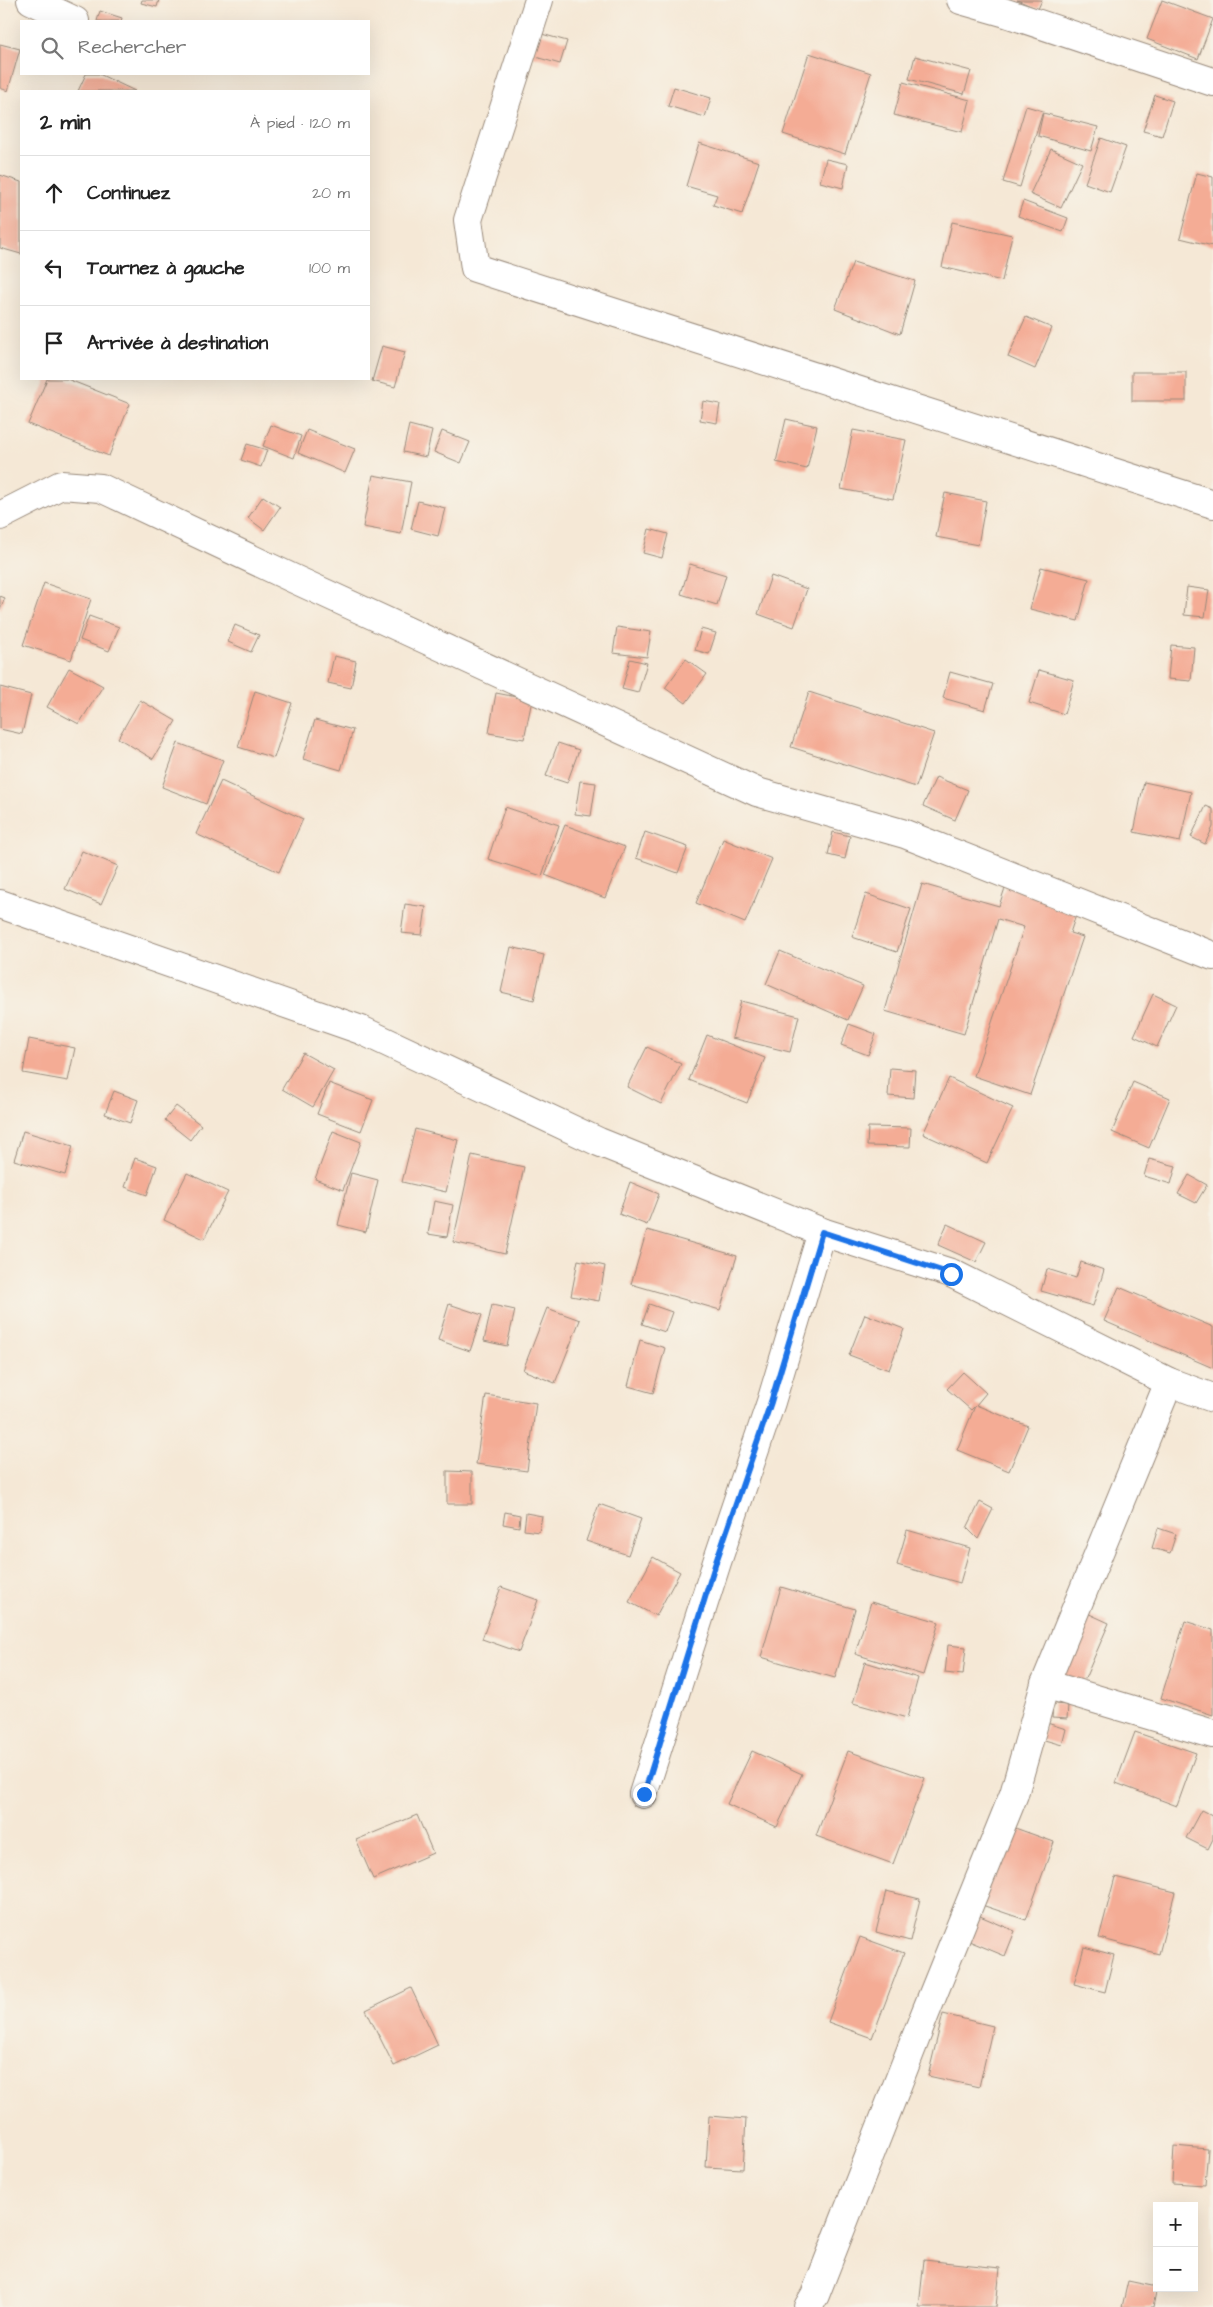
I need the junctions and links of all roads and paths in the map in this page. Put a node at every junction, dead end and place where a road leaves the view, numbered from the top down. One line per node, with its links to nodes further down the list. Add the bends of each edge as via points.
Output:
1 (32, 0): 4 (street)
2 (539, 0): 6 (street, via 468,220 475,268)
3 (961, 0): 5 (street)
4 (73, 20)
5 (1213, 82)
6 (1213, 504)
7 (0, 516): 9 (street, via 61,485 101,488 757,792 905,834)
8 (0, 904): 10 (street, via 361,1030 599,1142)
9 (1213, 956)
10 (822, 1232): 11 (street, via 951,1274); 15 (street, via 771,1402 716,1562)
11 (1169, 1382): 12 (street); 13 (street)
12 (1213, 1398)
13 (1045, 1684): 14 (street); 16 (street, via 1014,1794)
14 (1213, 1734)
15 (644, 1794)
16 (808, 2307)

